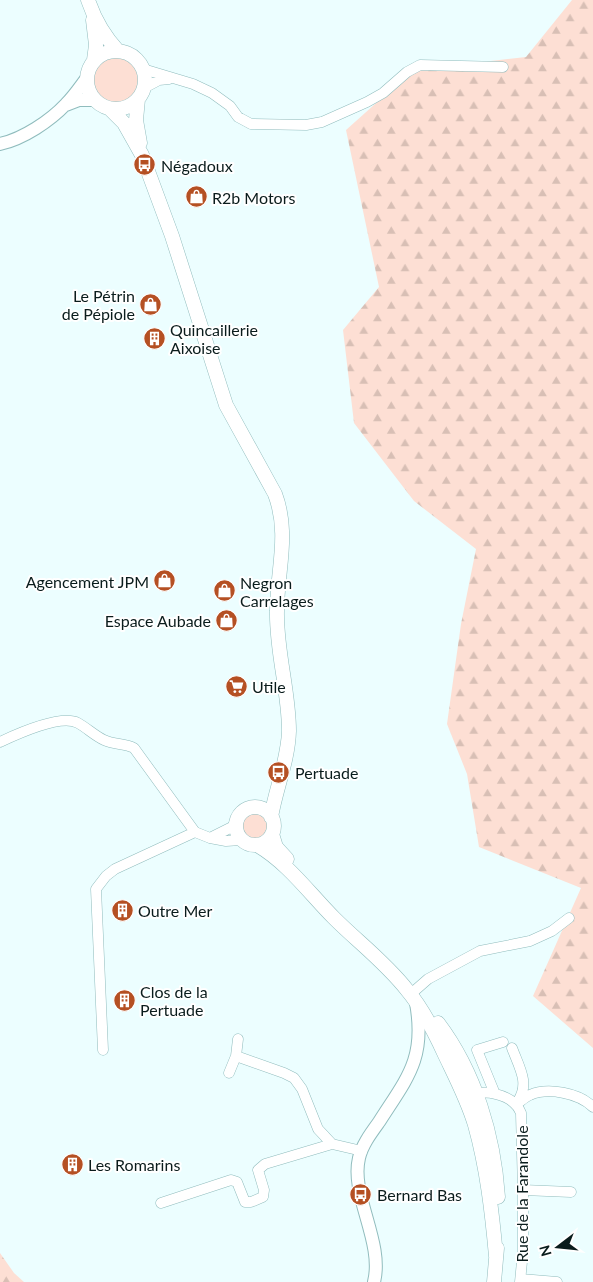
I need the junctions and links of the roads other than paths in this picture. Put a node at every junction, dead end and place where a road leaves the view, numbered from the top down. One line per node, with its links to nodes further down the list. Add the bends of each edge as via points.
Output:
1 (90, 5): 2 (main road); 3 (main road, via 96,45)
2 (118, 51): 3 (main road, via 105,53); 5 (main road, via 132,56)
3 (94, 60): 6 (main road)
4 (503, 67): 7 (street, via 420,65 367,102 322,122 306,125 251,124 238,117 230,106 212,93 193,84)
5 (143, 69): 7 (street); 8 (main road)
6 (86, 79): 9 (main road); 10 (street)
7 (170, 79): 8 (street, via 159,80)
8 (141, 93): 11 (main road, via 128,107); 13 (main road, via 137,124)
9 (94, 100): 10 (street, via 79,100); 11 (main road)
10 (66, 105): 12 (street, via 24,136)
11 (110, 109): 13 (main road, via 124,123)
12 (0, 144)
13 (142, 155): 15 (main road, via 172,236 226,404 280,507 283,534 277,610 288,715)
14 (0, 742): 19 (street, via 60,721 77,722 107,742 127,744 134,748)
15 (286, 756): 16 (main road, via 270,793); 17 (main road)
16 (256, 807): 17 (main road); 18 (main road, via 243,812)
17 (271, 817): 20 (main road, via 274,825)
18 (236, 821): 21 (street, via 232,827); 22 (main road, via 236,831)
19 (195, 832): 21 (street); 28 (street, via 115,869 96,889)
20 (272, 834): 23 (main road, via 266,842); 25 (main road, via 276,847 354,927)
21 (210, 838): 22 (street)
22 (241, 840): 23 (main road)
23 (257, 845): 25 (main road, via 287,868 342,926)
24 (569, 918): 26 (street, via 552,931 530,941 480,951 428,978)
25 (368, 948): 26 (main road)
26 (412, 995): 31 (main road, via 442,1028); 36 (street, via 419,1022 416,1058); 40 (main road, via 439,1042 475,1124 488,1186)
27 (238, 1039): 29 (street)
28 (103, 1050)
29 (236, 1056): 30 (street); 35 (street, via 294,1078 302,1089 318,1129)
30 (230, 1073)
31 (476, 1094): 32 (street); 40 (main road, via 496,1171 500,1211)
32 (495, 1094): 33 (street); 33 (street, via 477,1050 508,1045 523,1078 524,1092)
33 (516, 1104): 34 (street, Rue de la Farandole, via 540,1092 573,1094); 37 (street, Rue de la Farandole, via 522,1123)
34 (593, 1107)
35 (332, 1144): 36 (street); 39 (street, via 265,1164 258,1170 264,1190 262,1197 251,1202 245,1202 237,1182 231,1180)
36 (362, 1151): 42 (street, via 357,1172 374,1250)
37 (523, 1190): 38 (street); 41 (street, Rue de la Farandole)
38 (571, 1192)
39 (161, 1203)
40 (496, 1256): 43 (main road)
41 (520, 1280): 44 (street, Rue de la Farandole)
42 (374, 1282)
43 (494, 1282)
44 (557, 1282)

